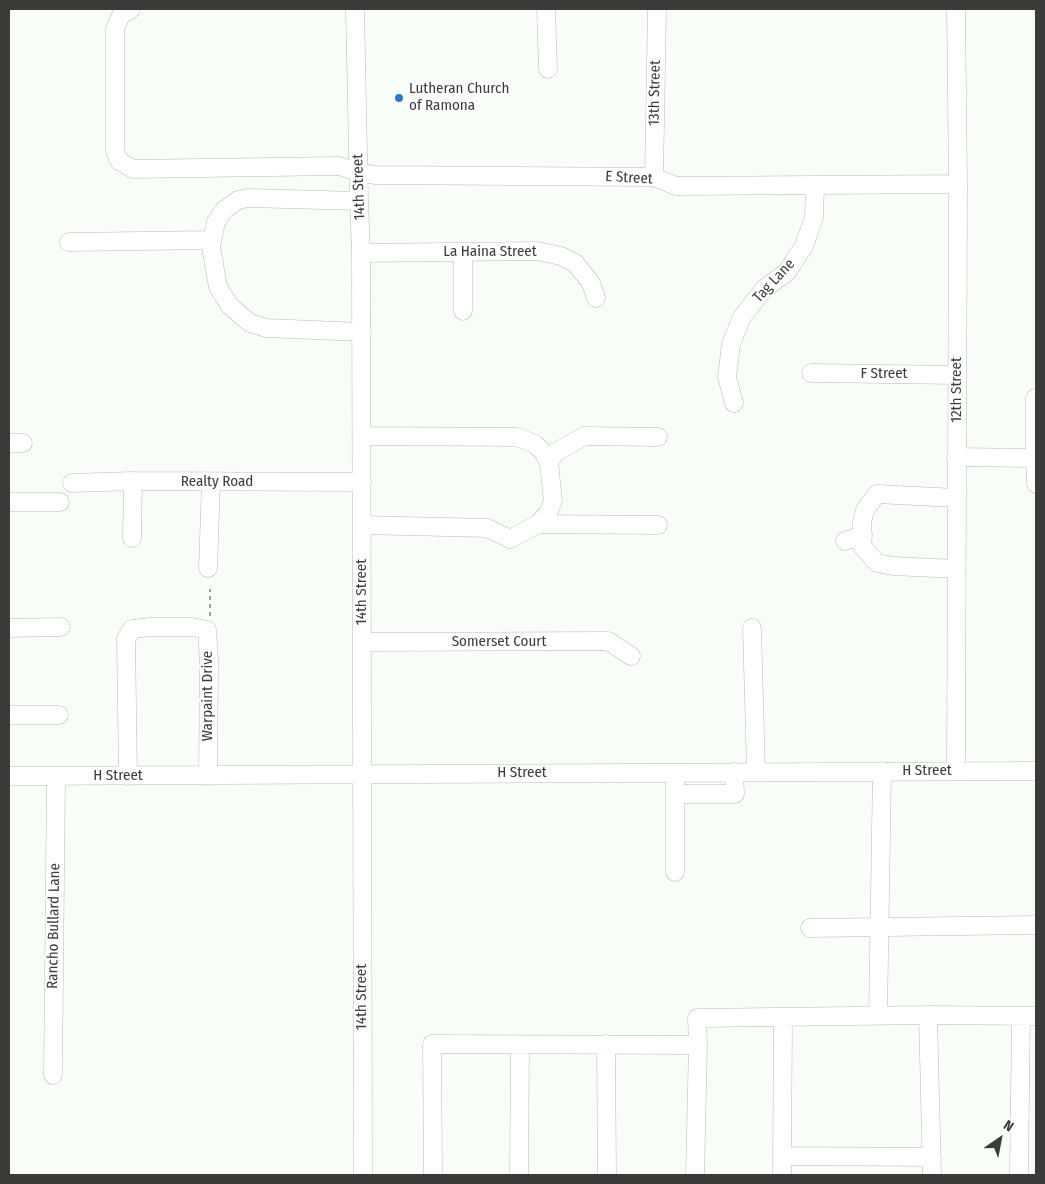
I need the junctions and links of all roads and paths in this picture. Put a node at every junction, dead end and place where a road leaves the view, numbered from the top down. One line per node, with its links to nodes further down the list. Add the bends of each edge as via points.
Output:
1 (130, 9): 7 (street, E Street, via 121,15 115,29 115,151 119,162 133,169 339,166)
2 (355, 9): 7 (street, 14th Street)
3 (546, 9): 6 (street)
4 (657, 9): 8 (street, 13th Street)
5 (956, 9): 9 (street, 12th Street)
6 (548, 69)
7 (358, 172): 8 (street, E Street, via 374,175); 11 (street, 14th Street)
8 (654, 177): 10 (street, E Street, via 676,186)
9 (958, 184): 10 (street, E Street); 20 (street, 12th Street)
10 (815, 186): 22 (street, Tag Lane, via 814,217 804,246 787,272 764,290 742,317 731,344 727,377)
11 (359, 201): 12 (street, via 238,200 224,210 216,222); 15 (street, 14th Street)
12 (212, 240): 13 (street); 18 (street, via 218,287 230,306 250,322 266,328)
13 (69, 242)
14 (463, 252): 15 (street, La Haina Street); 16 (street, La Haina Street, via 537,251 561,256 575,263 591,283); 17 (street)
15 (361, 253): 18 (street, 14th Street)
16 (596, 298)
17 (463, 311)
18 (362, 332): 23 (street, 14th Street)
19 (811, 373): 20 (street, F Street)
20 (957, 375): 25 (street, 12th Street)
21 (1036, 398): 26 (street)
22 (734, 403)
23 (362, 436): 27 (street, via 517,437 535,444); 30 (street, 14th Street)
24 (658, 437): 27 (street, via 585,436 556,452)
25 (956, 457): 26 (street); 33 (street, 12th Street)
26 (1035, 458): 32 (street)
27 (548, 464): 36 (street, via 553,501)
28 (133, 481): 29 (street, Realty Road); 31 (street, Realty Road); 40 (street)
29 (211, 482): 30 (street, Realty Road); 42 (street)
30 (362, 482): 37 (street, 14th Street)
31 (72, 483)
32 (1036, 484)
33 (956, 498): 39 (street, via 877,494 865,510); 43 (street, 12th Street)
34 (9, 502): 35 (street)
35 (60, 502)
36 (538, 524): 37 (street, via 510,539 487,528); 38 (street)
37 (362, 525): 49 (street, 14th Street)
38 (658, 525)
39 (863, 535): 41 (street); 43 (street, via 862,546 876,563)
40 (132, 538)
41 (844, 541)
42 (208, 568)
43 (956, 569): 54 (street, 12th Street)
44 (210, 588): 48 (path)
45 (61, 627): 46 (street)
46 (9, 628)
47 (752, 628): 58 (street)
48 (207, 630): 62 (street, Warpaint Drive, via 192,627 132,629 126,639); 63 (street, Warpaint Drive)
49 (362, 642): 50 (street, Somerset Court, via 608,641); 59 (street, 14th Street)
50 (631, 656)
51 (9, 715): 52 (street)
52 (59, 715)
53 (882, 771): 54 (street, H Street); 58 (street, H Street); 67 (street)
54 (956, 771): 55 (street, H Street)
55 (1036, 771)
56 (675, 772): 57 (street, H Street); 59 (street, H Street); 64 (street)
57 (734, 772): 58 (street, H Street); 64 (street, via 735,794)
58 (756, 772)
59 (361, 774): 63 (street, H Street); 79 (street, 14th Street)
60 (9, 776): 61 (street, H Street)
61 (56, 776): 62 (street, H Street); 76 (street, Rancho Bullard Lane)
62 (128, 776): 63 (street, H Street)
63 (208, 776)
64 (675, 794): 65 (street)
65 (675, 872)
66 (1036, 925): 67 (street)
67 (879, 926): 68 (street); 70 (street)
68 (810, 928)
69 (928, 1015): 70 (street); 71 (street); 78 (street)
70 (878, 1016): 72 (street)
71 (1028, 1016): 86 (street)
72 (783, 1017): 75 (street, via 697,1018); 77 (street)
73 (606, 1044): 74 (street); 75 (street); 82 (street)
74 (520, 1045): 80 (street, via 432,1044); 81 (street)
75 (698, 1045): 83 (street)
76 (53, 1075)
77 (782, 1156): 78 (street); 84 (street)
78 (932, 1157): 85 (street)
79 (363, 1175)
80 (433, 1175)
81 (519, 1175)
82 (606, 1175)
83 (696, 1175)
84 (782, 1175)
85 (932, 1175)
86 (1019, 1175)

